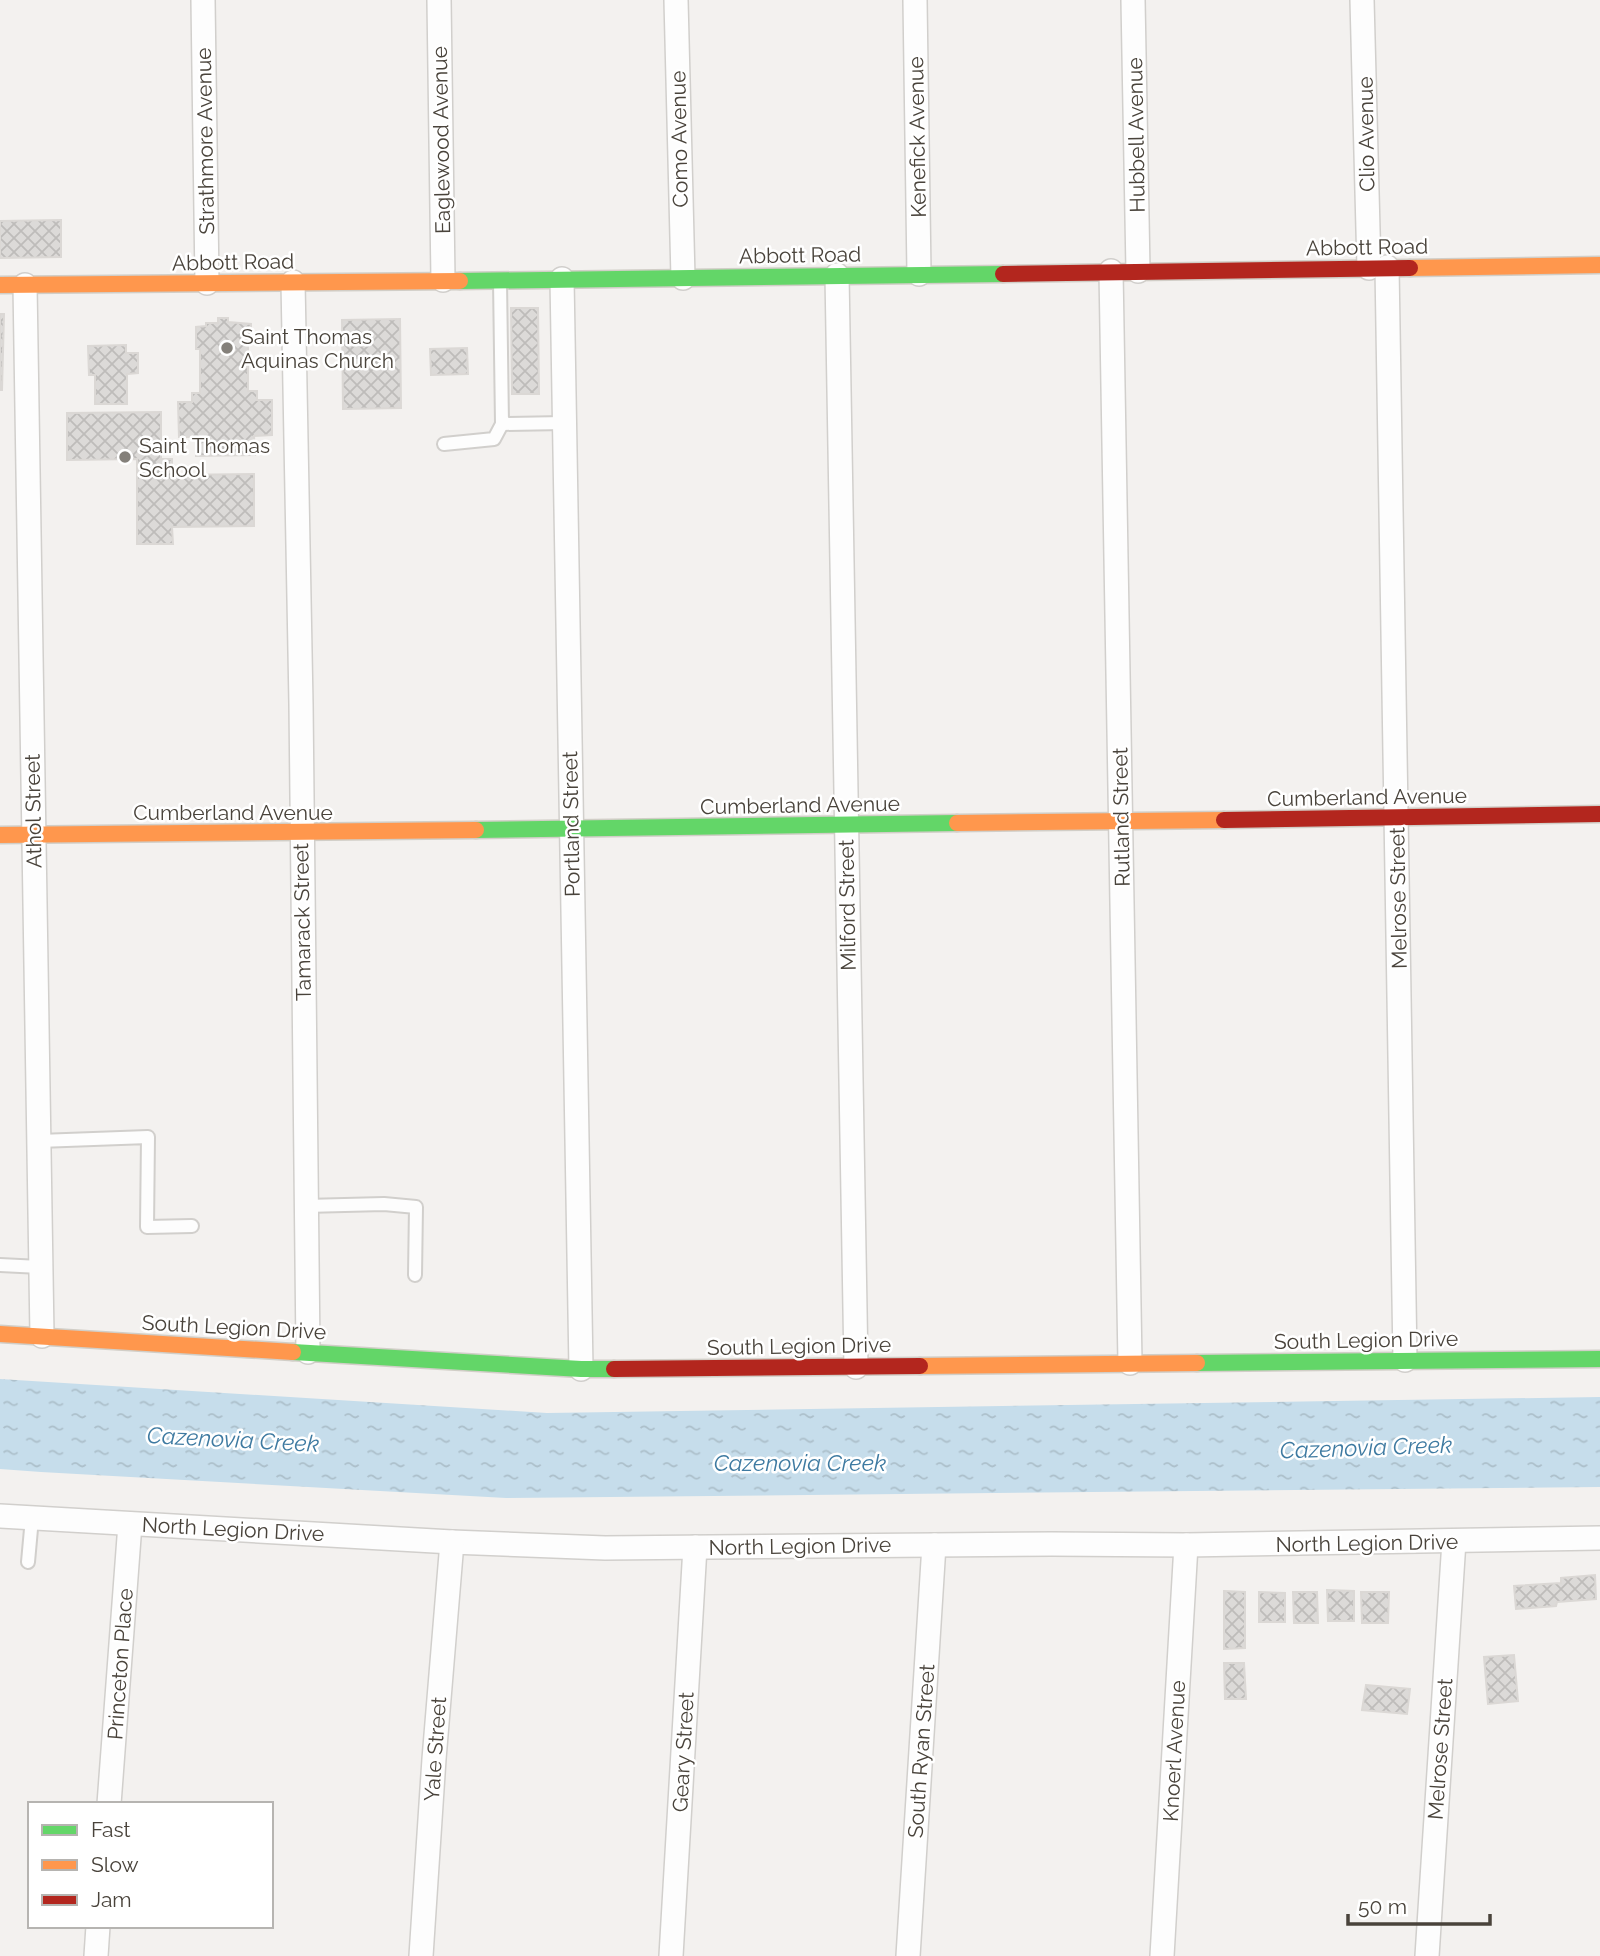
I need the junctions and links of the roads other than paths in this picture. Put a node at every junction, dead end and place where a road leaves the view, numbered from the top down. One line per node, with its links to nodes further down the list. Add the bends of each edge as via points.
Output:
1 (203, 0): 18 (street, Strathmore Avenue)
2 (439, 0): 15 (street, Eaglewood Avenue)
3 (676, 0): 13 (street, Como Avenue)
4 (915, 0): 11 (street, Kenefick Avenue)
5 (1133, 0): 10 (street, Hubbell Avenue)
6 (1362, 0): 8 (street, Clio Avenue)
7 (1600, 265): 8 (street, Abbott Road)
8 (1378, 268): 10 (street, Abbott Road); 25 (street, Melrose Street)
9 (1111, 271): 10 (street, Abbott Road); 11 (street, Abbott Road); 26 (street, Rutland Street)
10 (1138, 271)
11 (919, 274): 12 (street, Abbott Road)
12 (837, 275): 13 (street, Abbott Road); 27 (street, Milford Street)
13 (683, 278): 14 (street, Abbott Road)
14 (562, 279): 16 (street, Abbott Road); 21 (street, Portland Street)
15 (443, 280): 16 (street, Abbott Road); 17 (street, Abbott Road)
16 (500, 281): 22 (lane)
17 (293, 282): 18 (street, Abbott Road); 29 (street, Tamarack Street)
18 (207, 283): 20 (street, Abbott Road)
19 (0, 285): 20 (street, Abbott Road)
20 (24, 285): 30 (street, Athol Street)
21 (564, 423): 22 (lane); 28 (street, Portland Street)
22 (502, 424): 23 (lane, via 494,439)
23 (444, 444)
24 (1600, 814): 25 (street, Cumberland Avenue)
25 (1397, 817): 26 (street, Cumberland Avenue); 42 (street, Melrose Street)
26 (1121, 821): 27 (street, Cumberland Avenue); 43 (street, Rutland Street)
27 (845, 826): 28 (street, Cumberland Avenue); 44 (street, Milford Street)
28 (571, 830): 29 (street, Cumberland Avenue); 45 (street, Portland Street)
29 (301, 833): 30 (street, Cumberland Avenue); 33 (street, Tamarack Street)
30 (33, 834): 31 (street, Cumberland Avenue); 32 (street, Athol Street)
31 (0, 835)
32 (39, 1141): 34 (lane, via 148,1138 146,1227); 36 (street, Athol Street)
33 (305, 1206): 37 (lane, via 416,1207); 40 (street, Tamarack Street)
34 (192, 1226)
35 (0, 1265): 36 (lane)
36 (40, 1267): 39 (street, Athol Street)
37 (415, 1275)
38 (0, 1334): 39 (street, South Legion Drive)
39 (43, 1336): 40 (street, South Legion Drive)
40 (308, 1352): 45 (street, South Legion Drive)
41 (1600, 1359): 42 (street, South Legion Drive)
42 (1405, 1360): 43 (street, South Legion Drive)
43 (1130, 1363): 44 (street, South Legion Drive)
44 (856, 1367): 45 (street, South Legion Drive)
45 (581, 1369)
46 (0, 1516): 47 (street, North Legion Drive)
47 (32, 1518): 48 (street, North Legion Drive); 55 (lane)
48 (130, 1524): 51 (street, North Legion Drive); 56 (street, Princeton Place)
49 (1600, 1538): 50 (street, North Legion Drive)
50 (1454, 1541): 53 (street, North Legion Drive); 63 (street, Melrose Street)
51 (452, 1542): 54 (street, North Legion Drive); 59 (street, Yale Street)
52 (934, 1545): 53 (street, North Legion Drive); 54 (street, North Legion Drive); 61 (street, South Ryan Street)
53 (1186, 1545): 62 (street, Knoerl Avenue)
54 (695, 1547): 60 (street, Geary Street)
55 (28, 1562)
56 (109, 1802)
57 (98, 1928): 58 (street)
58 (96, 1956)
59 (421, 1956)
60 (671, 1956)
61 (908, 1956)
62 (1162, 1956)
63 (1427, 1956)

